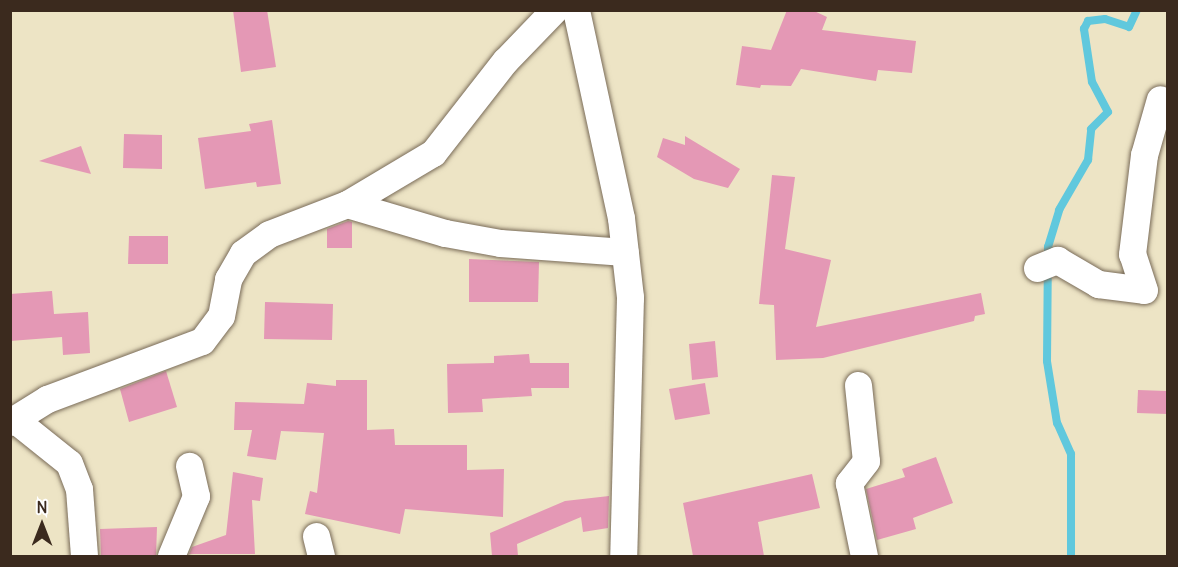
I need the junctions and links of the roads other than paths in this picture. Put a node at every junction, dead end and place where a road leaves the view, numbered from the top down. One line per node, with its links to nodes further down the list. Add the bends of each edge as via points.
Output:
1 (554, 10): 4 (street, via 505,61 433,153)
2 (576, 10): 5 (street)
3 (1160, 99): 6 (street, via 1144,154 1132,254 1144,290 1098,284)
4 (346, 204): 5 (street, via 445,233 500,243); 8 (street, via 269,234 243,253 228,279 221,316 202,341)
5 (625, 252): 12 (street, via 630,297)
6 (1047, 264)
7 (858, 385): 13 (street, via 866,461 849,483)
8 (15, 414): 10 (street, via 69,463 79,489)
9 (189, 466): 11 (street, via 196,496)
10 (84, 556)
11 (171, 556)
12 (623, 556)
13 (864, 556)

